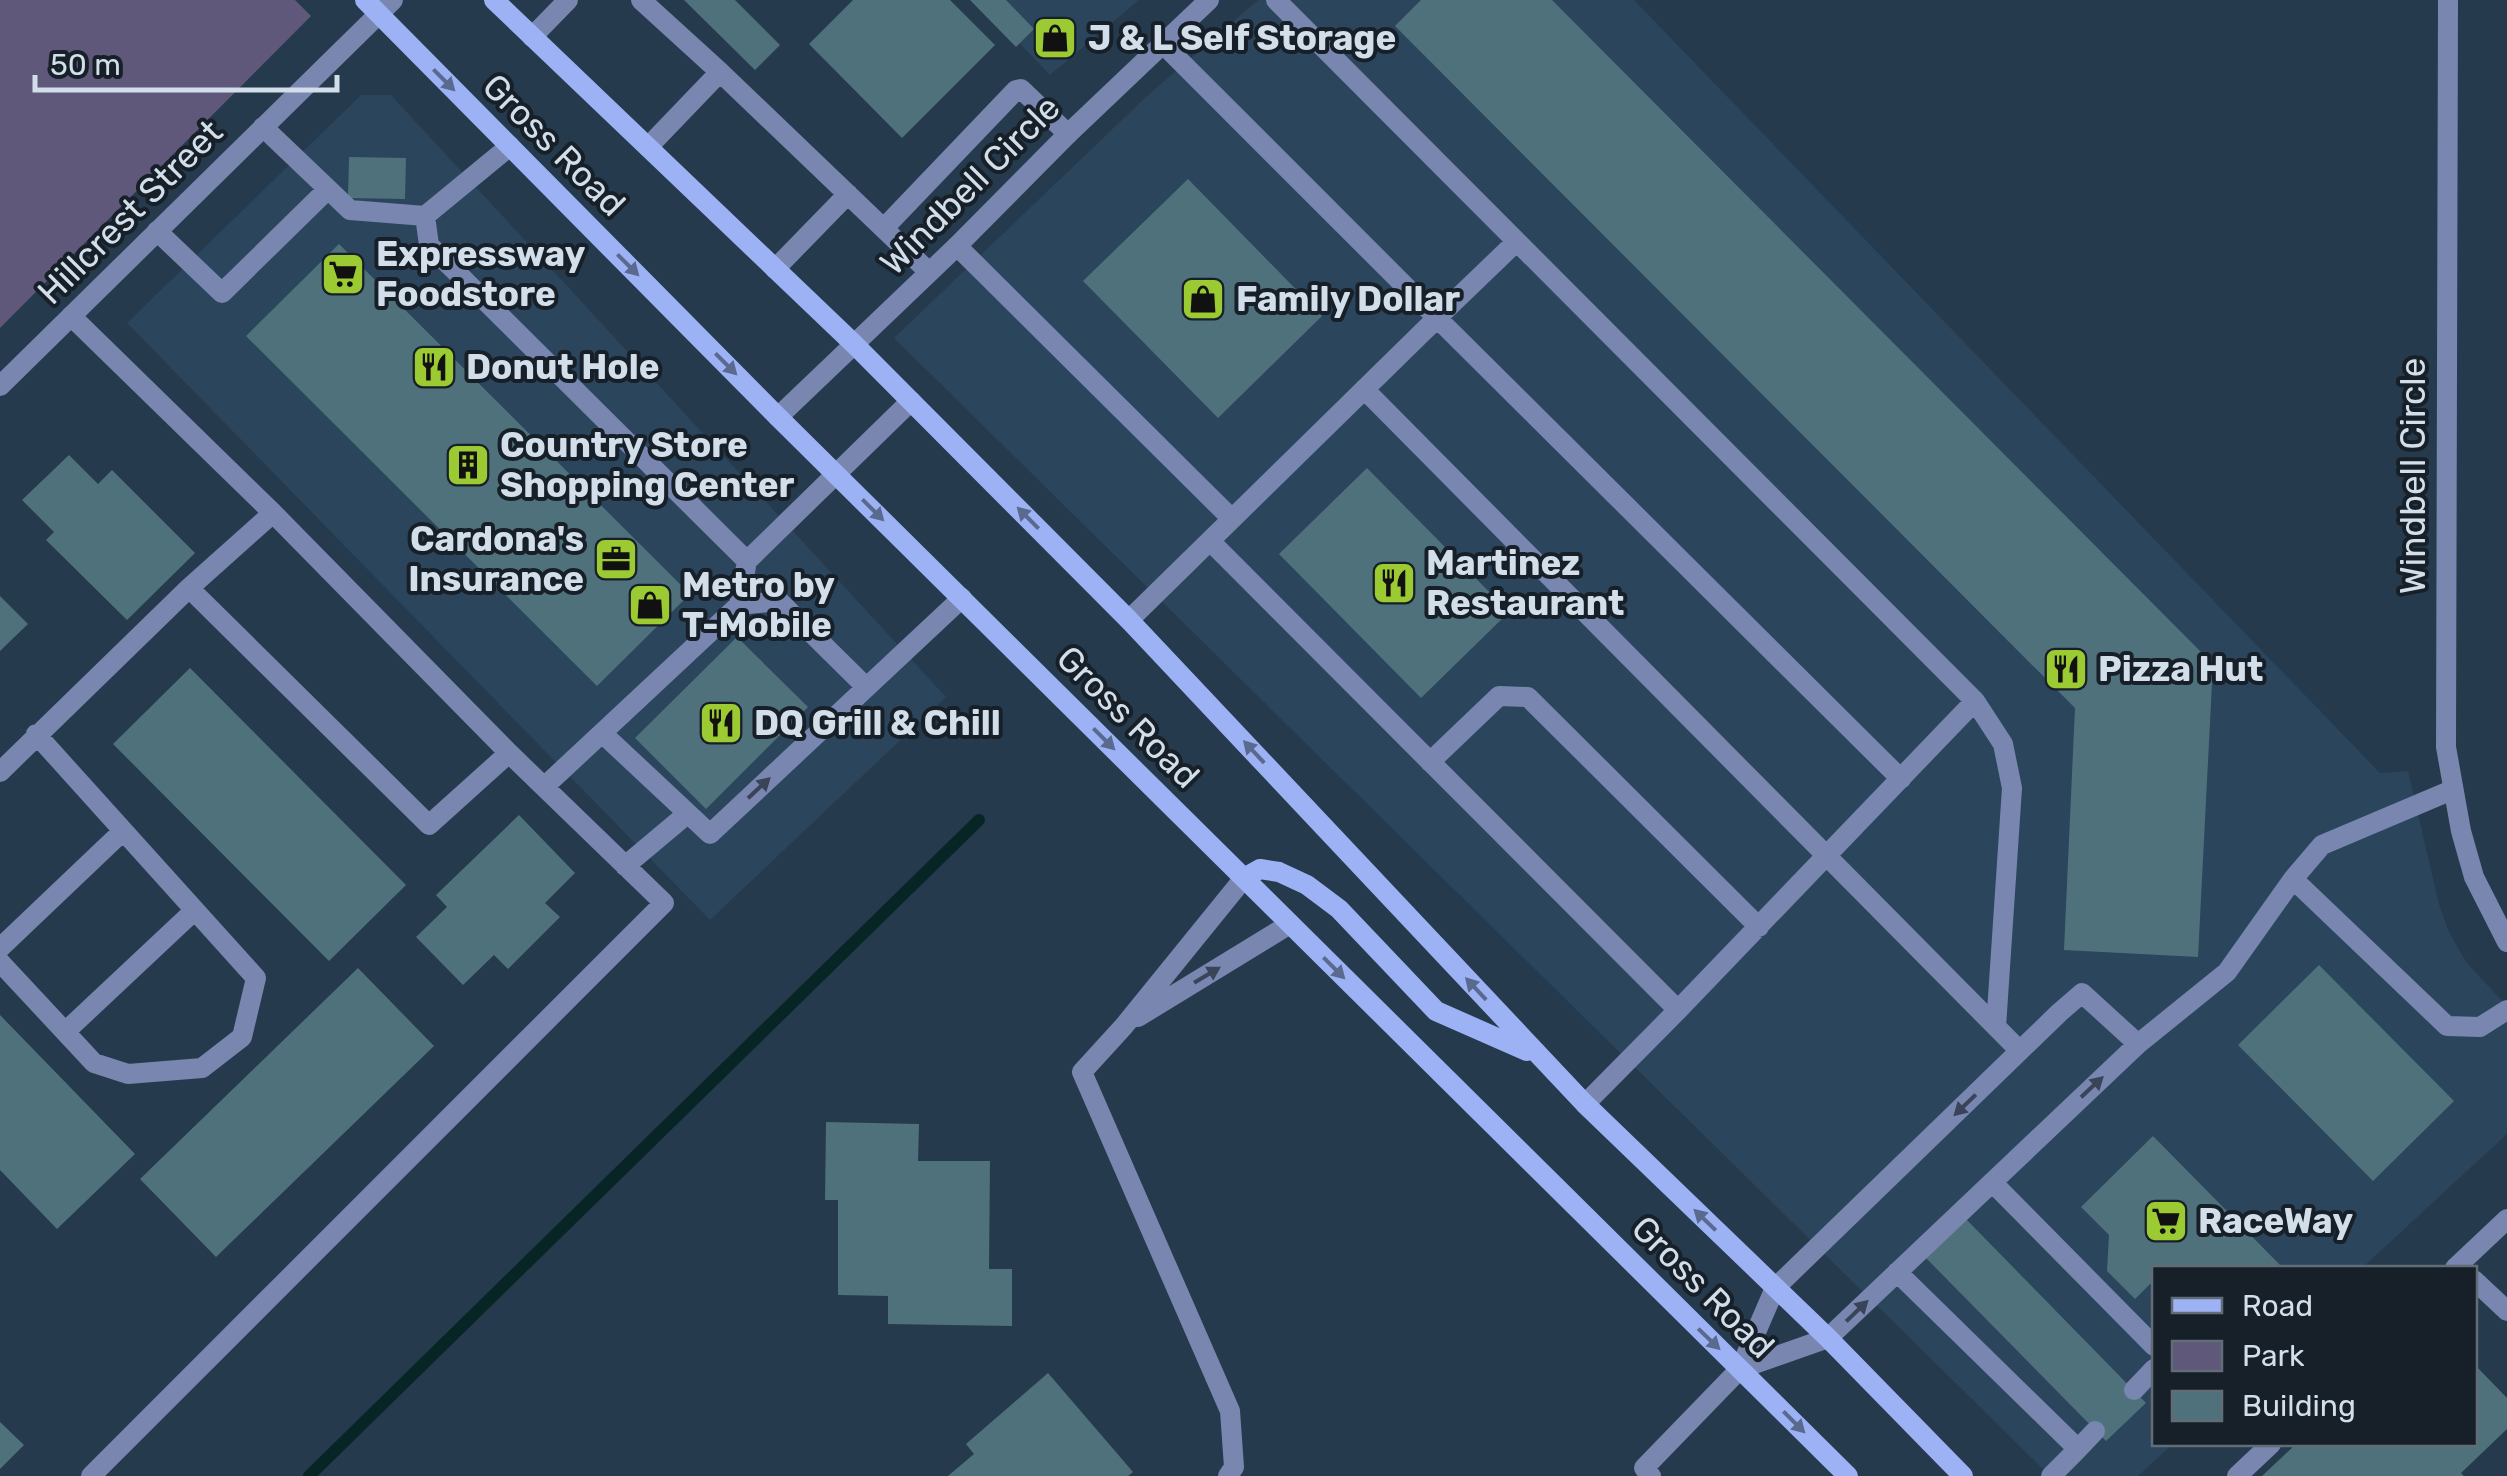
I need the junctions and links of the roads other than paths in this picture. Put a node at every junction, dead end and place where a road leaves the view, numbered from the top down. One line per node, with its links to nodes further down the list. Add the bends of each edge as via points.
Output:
1 (494, 0): 8 (main road, Gross Road)
2 (568, 0): 8 (street)
3 (642, 0): 10 (street)
4 (1209, 0): 9 (street, Windbell Circle)
5 (1276, 0): 20 (street)
6 (2448, 0): 49 (street, Windbell Circle, via 2445,713)
7 (379, 4): 11 (street, Hillcrest Street); 13 (main road, Gross Road, one-way to 13)
8 (532, 37): 14 (main road, Gross Road)
9 (1162, 43): 12 (street, Windbell Circle); 25 (street)
10 (720, 72): 14 (street); 16 (street)
11 (262, 127): 15 (street); 19 (street, Hillcrest Street)
12 (1068, 134): 18 (street, via 1016,90); 21 (street, Windbell Circle)
13 (510, 146): 17 (street); 30 (main road, Gross Road, one-way to 30)
14 (648, 147): 22 (main road, Gross Road)
15 (328, 189): 17 (street, via 350,210); 19 (street, via 222,292)
16 (848, 194): 18 (street); 22 (street)
17 (425, 216): 35 (street, via 429,245)
18 (884, 228): 23 (street)
19 (157, 231): 24 (street, Hillcrest Street)
20 (1516, 242): 25 (street); 41 (street)
21 (956, 246): 23 (street, Windbell Circle); 33 (street)
22 (775, 269): 26 (main road, Gross Road)
23 (929, 272): 26 (street, Windbell Circle)
24 (71, 316): 27 (street, Hillcrest Street); 32 (street)
25 (1437, 318): 28 (street); 47 (street)
26 (854, 344): 29 (main road, Gross Road); 30 (street, Windbell Circle)
27 (0, 386)
28 (1364, 389): 33 (street); 52 (street)
29 (911, 401): 31 (street); 39 (main road, Gross Road, one-way to 29)
30 (778, 417): 31 (main road, Gross Road)
31 (835, 473): 35 (street); 37 (main road, Gross Road, one-way to 37)
32 (273, 513): 36 (street); 44 (street)
33 (1232, 520): 34 (street)
34 (1210, 541): 39 (street); 45 (street)
35 (747, 561): 38 (street)
36 (188, 588): 43 (street); 44 (street, via 429,825)
37 (962, 598): 40 (street); 54 (main road, Gross Road, one-way to 54)
38 (739, 605): 40 (street, via 779,601); 42 (street)
39 (1130, 620): 69 (main road, Gross Road, one-way to 39)
40 (866, 687): 50 (street, one-way to 40, via 710,834)
41 (1976, 701): 47 (street); 65 (street, via 2003,744 2012,788)
42 (602, 733): 48 (street); 50 (street)
43 (36, 734): 46 (street); 51 (street)
44 (509, 753): 48 (street)
45 (1430, 762): 58 (street, via 1499,696 1528,697); 62 (street)
46 (0, 772)
47 (1901, 779): 52 (street)
48 (544, 787): 53 (street)
49 (2452, 790): 55 (street, via 2322,845); 59 (street, Windbell Circle, via 2474,877)
50 (688, 814): 53 (street)
51 (123, 830): 56 (street); 60 (street)
52 (1826, 856): 58 (street); 65 (street)
53 (626, 866): 87 (street, via 664,903)
54 (1244, 878): 57 (main road, Gross Road); 64 (street); 69 (main road, via 1260,869 1307,885 1339,909 1436,1011)
55 (2293, 879): 63 (street, via 2447,1026 2480,1027); 67 (street, via 2228,972)
56 (196, 910): 66 (street); 66 (street, via 256,978 242,1037 202,1068 128,1074 94,1063)
57 (1290, 924): 64 (street, one-way to 57); 80 (main road, Gross Road, one-way to 80)
58 (1759, 927): 62 (street)
59 (2507, 942)
60 (0, 948)
61 (0, 962): 66 (street)
62 (1678, 1010): 70 (street)
63 (2507, 1010)
64 (1124, 1026): 88 (street, via 1082,1072 1230,1411 1234,1467)
65 (1996, 1026): 68 (street)
66 (64, 1032)
67 (2138, 1044): 68 (street, via 2082,993); 71 (street, one-way to 67)
68 (2020, 1052): 76 (street, one-way to 76)
69 (1538, 1056): 70 (main road, Gross Road)
70 (1584, 1104): 76 (main road, Gross Road, one-way to 70)
71 (1992, 1182): 74 (street); 79 (street)
72 (2507, 1218): 73 (street)
73 (2459, 1266)
74 (1898, 1272): 78 (street, one-way to 74); 85 (street)
75 (2477, 1283): 77 (street)
76 (1774, 1288): 78 (main road, Gross Road); 80 (street)
77 (2507, 1311)
78 (1828, 1338): 80 (street); 90 (main road, Gross Road)
79 (2152, 1344)
80 (1740, 1369): 86 (street); 89 (main road, Gross Road, one-way to 89)
81 (2152, 1371): 82 (street)
82 (2134, 1390)
83 (2096, 1430): 85 (street)
84 (2269, 1446): 92 (street)
85 (2078, 1449): 91 (street)
86 (1644, 1473)
87 (92, 1476)
88 (1228, 1476)
89 (1848, 1476)
90 (1963, 1476)
91 (2052, 1476)
92 (2237, 1476)

